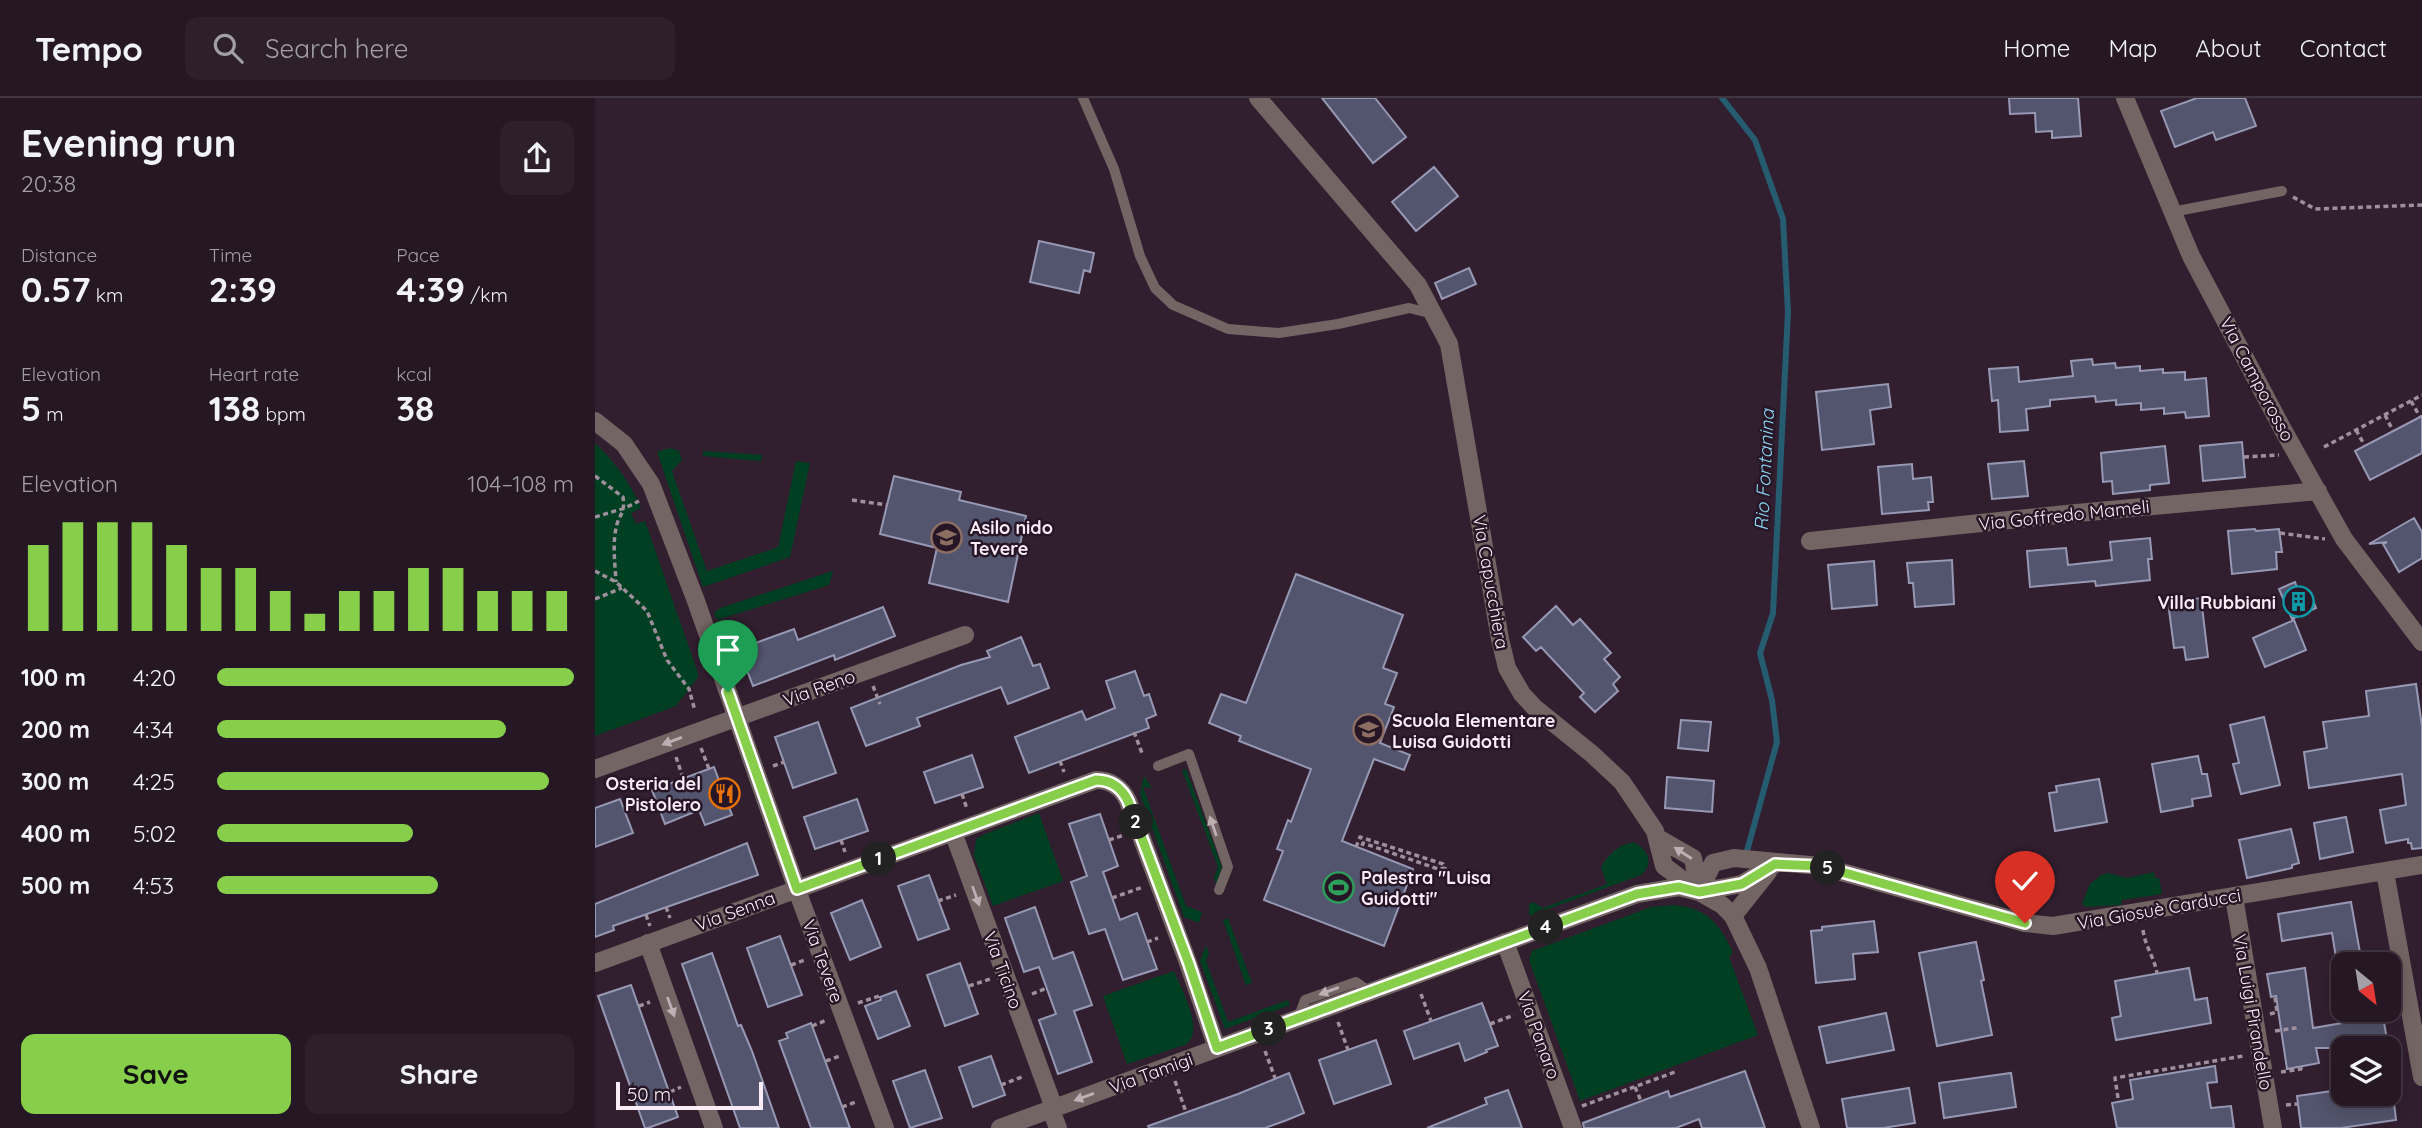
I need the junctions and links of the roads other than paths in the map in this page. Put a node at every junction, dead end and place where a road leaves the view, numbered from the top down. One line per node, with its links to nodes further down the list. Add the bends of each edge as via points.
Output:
1 (1083, 98): 6 (lane, via 1114,169 1140,256 1155,288 1173,305 1228,329 1279,333 1409,308)
2 (1258, 98): 6 (street, Via Capucchiera, via 1418,285)
3 (2125, 98): 5 (street, Via Camporosso)
4 (2282, 191): 5 (lane)
5 (2172, 212): 8 (street, Via Camporosso, via 2191,256)
6 (1433, 314): 21 (street, Via Capucchiera, via 1454,362 1507,668 1535,708 1622,782 1658,838 1664,866)
7 (595, 421): 12 (street, Via Tevere, via 624,444 651,484)
8 (2319, 491): 9 (street, Via Goffredo Mameli); 11 (street, Via Camporosso, via 2344,539)
9 (1810, 541)
10 (965, 635): 12 (street, Via Reno)
11 (2422, 642)
12 (736, 718): 14 (street, Via Reno, one-way to 14); 19 (street, Via Tevere)
13 (1158, 766): 20 (lane, one-way to 13, via 1228,867 1189,754)
14 (595, 769)
15 (953, 832): 19 (street, Via Senna); 27 (street, Via Senna, via 1096,780 1112,783 1128,801); 29 (street, Via Ticino, one-way to 29)
16 (1775, 864): 21 (street, via 1742,884); 21 (street, Via Giosuè Carducci, via 1748,860 1729,877); 22 (street, Via Giosuè Carducci, via 1820,866 2025,923 2053,926); 23 (street)
17 (2422, 865): 18 (street, Via Giosuè Carducci)
18 (2385, 872): 22 (street, Via Giosuè Carducci); 28 (street)
19 (797, 889): 24 (street, Via Senna); 31 (street, Via Tevere)
20 (1219, 890)
21 (1699, 892): 23 (street, Via Capucchiera); 25 (street, Via Tamigi, via 1679,887 1637,894)
22 (2234, 897): 36 (street, Via Luigi Pirandello)
23 (1733, 916): 35 (street, Via Capucchiera, via 1758,968)
24 (650, 935): 26 (street, Via Senna); 30 (street, one-way to 30)
25 (1505, 942): 27 (street, Via Tamigi); 34 (street, Via Panaro)
26 (595, 962)
27 (1217, 1048): 29 (street, Via Tamigi, one-way to 29)
28 (2422, 1077)
29 (1052, 1109): 32 (street, Via Tamigi); 33 (street, Via Ticino)
30 (713, 1128)
31 (885, 1128)
32 (1000, 1128)
33 (1058, 1128)
34 (1573, 1128)
35 (1811, 1128)
36 (2273, 1128)

